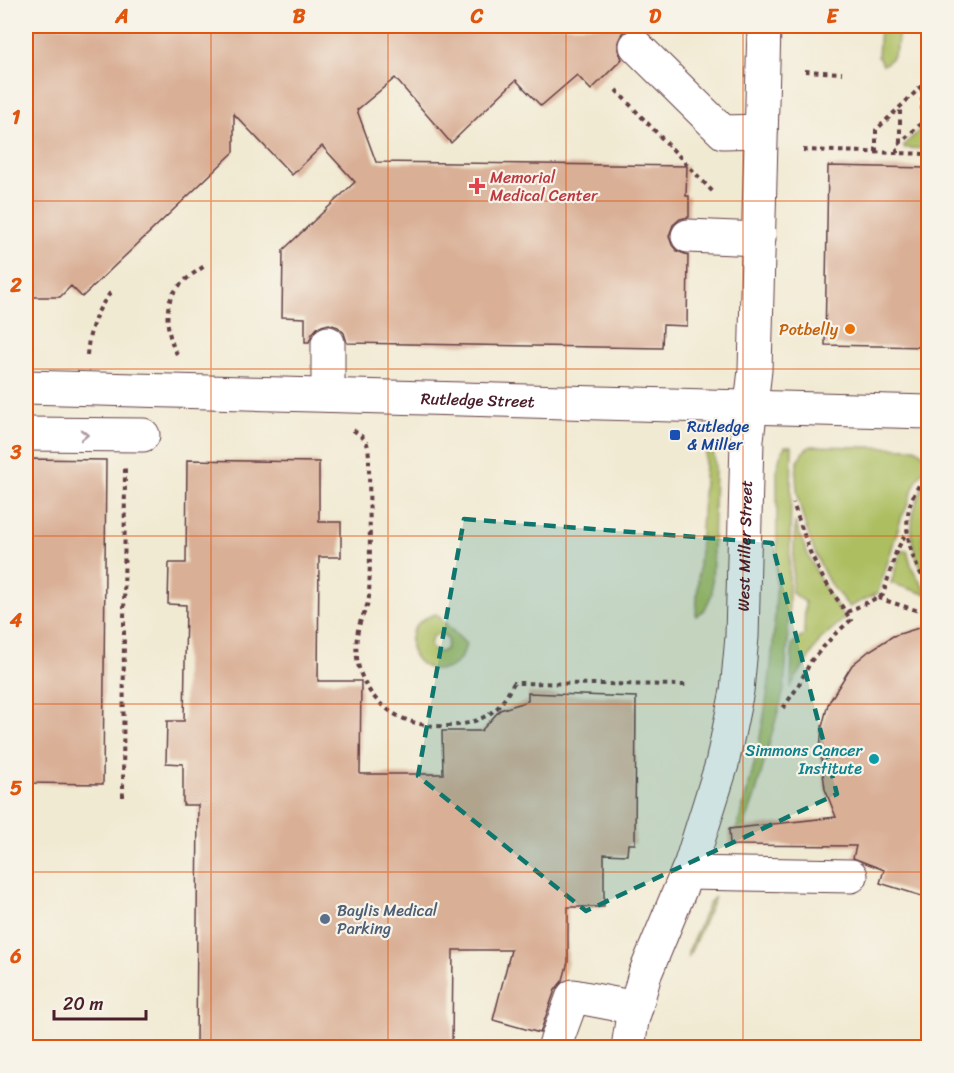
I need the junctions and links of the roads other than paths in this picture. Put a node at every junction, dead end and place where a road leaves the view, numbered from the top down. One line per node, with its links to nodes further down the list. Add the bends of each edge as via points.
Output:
1 (764, 26): 3 (street, West Miller Street)
2 (636, 46): 3 (street, via 723,132)
3 (761, 131): 5 (street, West Miller Street)
4 (688, 236): 5 (street)
5 (759, 239): 9 (street, West Miller Street, via 755,370)
6 (328, 343): 8 (street)
7 (26, 387): 8 (street, Rutledge Street)
8 (328, 395): 9 (street, Rutledge Street)
9 (750, 407): 10 (street, Rutledge Street); 13 (street, West Miller Street, via 742,637 736,691 722,764)
10 (928, 412)
11 (26, 434): 12 (street, one-way to 12)
12 (134, 445)
13 (687, 873): 14 (street); 15 (street, West Miller Street, via 645,974)
14 (851, 876)
15 (636, 1008): 16 (street, via 573,996); 17 (street, West Miller Street)
16 (554, 1047)
17 (628, 1047)

